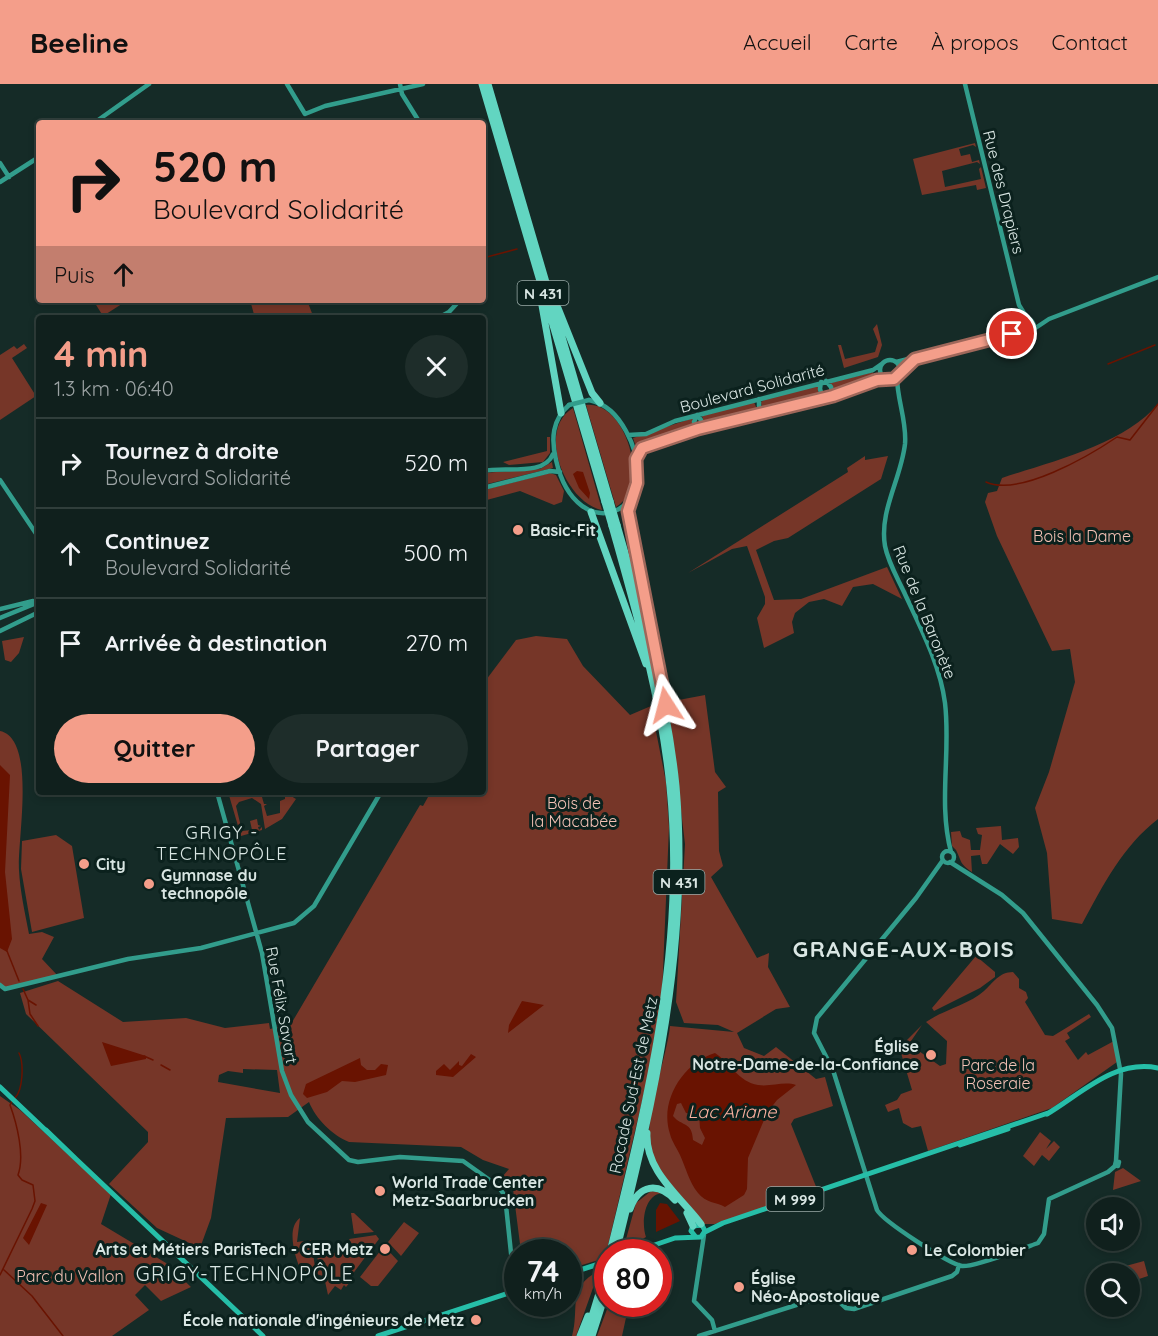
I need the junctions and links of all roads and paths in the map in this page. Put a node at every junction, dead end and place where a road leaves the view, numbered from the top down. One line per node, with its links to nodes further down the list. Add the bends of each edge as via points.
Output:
1 (149, 84): 8 (street)
2 (287, 84): 7 (street, via 305,114)
3 (423, 84): 7 (street)
4 (482, 84): 16 (highway, Rocade Sud-Est de Metz / N 431)
5 (488, 84): 17 (highway, Rocade Sud-Est de Metz / N 431)
6 (965, 84): 20 (street, Rue des Drapiers)
7 (401, 86): 11 (street)
8 (119, 106): 9 (street); 10 (street)
9 (94, 120)
10 (98, 120)
11 (418, 120)
12 (36, 159): 14 (street)
13 (0, 163): 14 (street)
14 (9, 177): 15 (street)
15 (0, 182)
16 (531, 250): 40 (highway); 52 (highway, Rocade Sud-Est de Metz / N 431)
17 (543, 267): 39 (highway, via 592,393); 52 (highway, Rocade Sud-Est de Metz / N 431)
18 (1158, 277): 23 (street)
19 (457, 303): 21 (street)
20 (1019, 305): 22 (street, Rue des Drapiers); 24 (street, Rue des Drapiers)
21 (444, 315)
22 (1029, 319): 23 (street); 24 (street); 25 (street, Rue des Drapiers)
23 (1049, 320): 25 (street)
24 (1017, 323): 26 (street); 27 (street)
25 (1034, 329): 26 (street, via 1028,336)
26 (1019, 334): 27 (street)
27 (1001, 336): 28 (street)
28 (915, 359): 29 (street); 31 (street)
29 (896, 362): 30 (street); 31 (street)
30 (883, 363): 33 (street, via 881,372); 34 (street, Boulevard Solidarité, via 873,370)
31 (900, 371): 32 (street)
32 (897, 377): 33 (street); 35 (street, Rue de la Baronète)
33 (886, 379): 35 (street, Rue de la Baronète); 36 (street, Boulevard Solidarité)
34 (823, 382): 36 (street, via 831,387); 37 (street, Boulevard Solidarité); 38 (street)
35 (898, 395): 66 (street, Rue de la Baronète, via 905,443 886,512 885,544 942,687)
36 (833, 396): 38 (street, Boulevard Solidarité)
37 (759, 399): 41 (street); 42 (street, Boulevard Solidarité)
38 (823, 399): 41 (street, Boulevard Solidarité)
39 (600, 403): 40 (street, bridge, via 589,400 569,405); 44 (street, via 612,411)
40 (561, 413): 45 (street, via 555,427)
41 (764, 414): 43 (street, Boulevard Solidarité)
42 (697, 415): 43 (street, via 702,420); 44 (street, Boulevard Solidarité, via 646,434)
43 (700, 429): 46 (street, Boulevard Solidarité, via 646,446)
44 (628, 435): 46 (street)
45 (554, 451): 47 (street, via 543,466); 48 (street)
46 (636, 459): 51 (street, via 637,483)
47 (486, 471)
48 (560, 472): 50 (street); 53 (street, via 574,498)
49 (0, 480): 55 (street)
50 (486, 487)
51 (631, 499): 53 (street, via 614,512); 63 (highway, via 628,511)
52 (607, 502): 54 (highway, Rocade Sud-Est de Metz / N 431, bridge)
53 (591, 512): 62 (highway, via 635,631)
54 (614, 526): 62 (highway, Rocade Sud-Est de Metz / N 431); 63 (highway, Rocade Sud-Est de Metz / N 431, via 651,645)
55 (36, 534)
56 (36, 602): 58 (street)
57 (36, 602): 60 (street)
58 (0, 609)
59 (36, 611): 61 (street)
60 (0, 618)
61 (0, 629)
62 (659, 712): 81 (highway, Rocade Sud-Est de Metz / N 431, via 670,787 672,939 659,1043)
63 (666, 718): 73 (highway, Rocade Sud-Est de Metz / N 431, via 676,786 677,939)
64 (219, 795): 68 (street, Rue Félix Savart)
65 (379, 795): 68 (street, via 311,910 294,923)
66 (948, 852): 67 (street, Rue de la Baronète); 67 (street)
67 (948, 861): 71 (street, via 1023,913 1112,1028); 74 (street, via 814,1023 814,1033 832,1070)
68 (256, 933): 69 (street, via 5,989); 80 (street, Rue Félix Savart, via 279,1058 291,1095 320,1136 353,1162 400,1157 468,1162 505,1196)
69 (0, 985)
70 (1158, 1068): 71 (main road, M 999, via 1145,1065)
71 (1121, 1069): 74 (main road, M 999, via 1048,1113); 84 (street, via 1116,1163 1108,1172 1049,1199 1044,1234 1039,1242)
72 (0, 1087): 90 (main road)
73 (653, 1093): 76 (highway, via 647,1136 651,1160); 81 (highway, Rocade Sud-Est de Metz / N 431)
74 (867, 1175): 75 (main road, M 999); 84 (street, via 883,1218)
75 (723, 1223): 76 (main road, M 999); 77 (main road, M 999)
76 (697, 1226): 77 (main road); 78 (main road); 79 (main road, M 999); 81 (highway, via 667,1191 649,1187 632,1202)
77 (704, 1234): 78 (main road); 83 (street)
78 (696, 1237): 79 (main road, M 999); 83 (street)
79 (675, 1238): 82 (main road, M 999)
80 (510, 1239)
81 (617, 1239)
82 (672, 1239)
83 (702, 1254): 89 (street, via 694,1301 712,1320)
84 (959, 1265): 89 (street, via 955,1275 857,1308 846,1308 831,1294)
85 (504, 1294): 91 (main road)
86 (594, 1298): 92 (highway)
87 (594, 1308): 93 (highway)
88 (598, 1317): 94 (highway)
89 (715, 1331): 95 (street)
90 (263, 1336)
91 (378, 1336)
92 (580, 1336)
93 (586, 1336)
94 (592, 1336)
95 (699, 1336)

